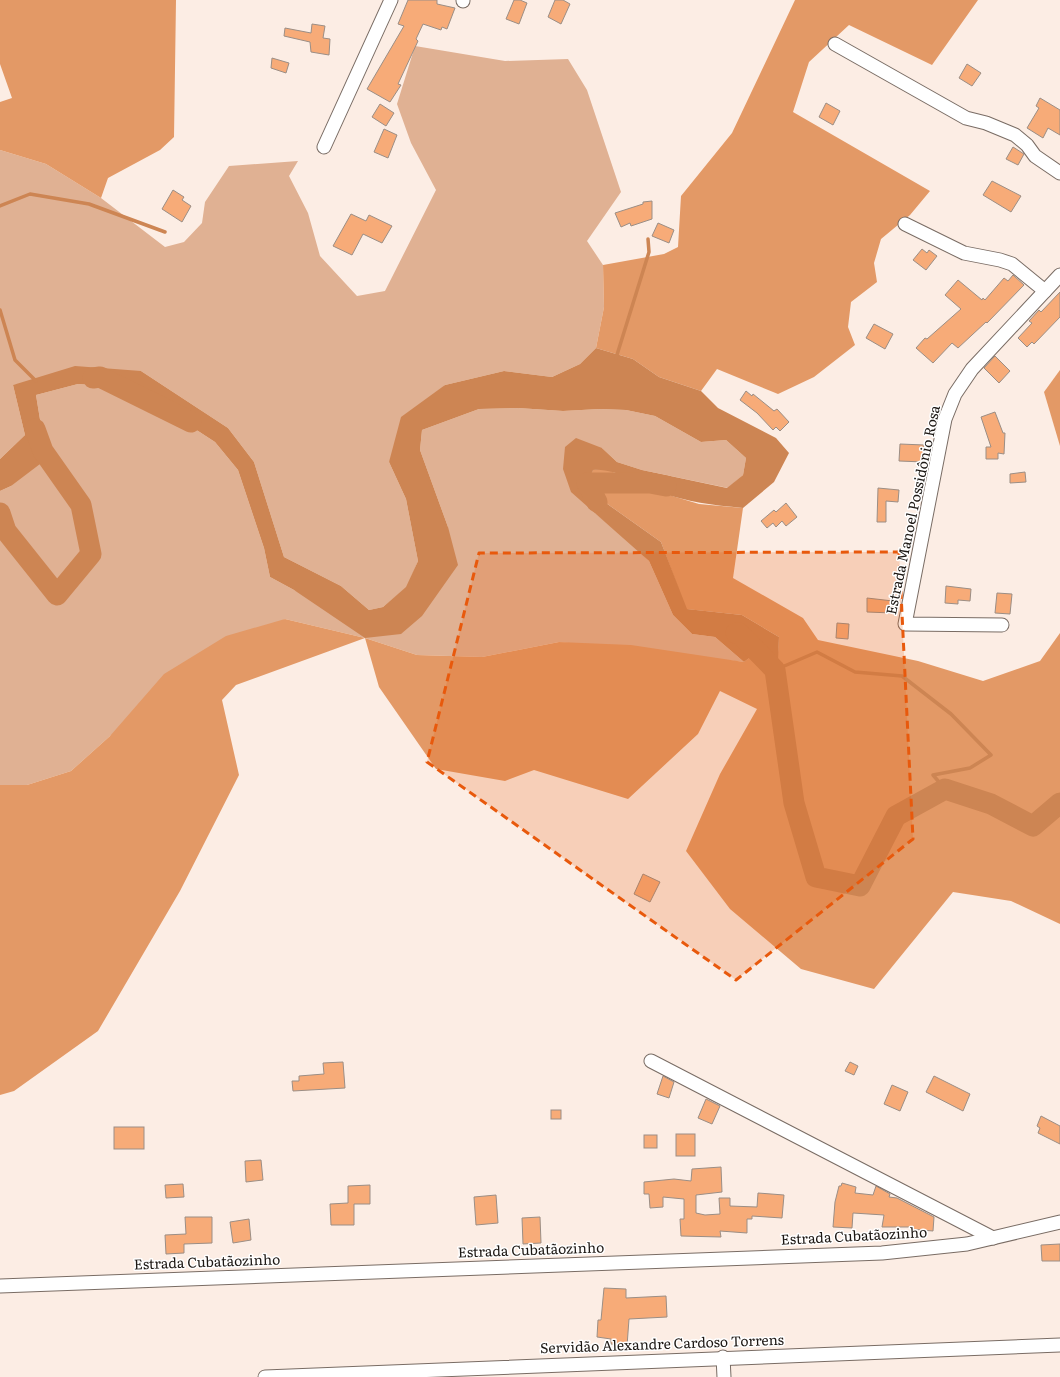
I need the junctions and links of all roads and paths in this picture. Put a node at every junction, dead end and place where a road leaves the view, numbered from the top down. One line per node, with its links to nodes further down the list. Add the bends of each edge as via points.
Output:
1 (390, 0): 3 (street)
2 (834, 44): 4 (street, via 966,118 1015,135 1035,156)
3 (324, 147)
4 (1060, 173)
5 (905, 224): 7 (street, via 964,253 1012,264)
6 (1060, 275): 7 (street, Estrada Manoel Possidônio Rosa)
7 (1045, 291): 8 (street, Estrada Manoel Possidônio Rosa, via 972,369 955,394 945,419 905,624)
8 (1002, 625)
9 (652, 1061): 11 (street)
10 (1060, 1222): 11 (street, Estrada Cubatãozinho)
11 (993, 1238): 12 (street, Estrada Cubatãozinho, via 952,1246 882,1253)
12 (0, 1286)
13 (1060, 1345): 14 (street, Servidão Alexandre Cardoso Torrens)
14 (723, 1357): 15 (street, Servidão Alexandre Cardoso Torrens); 18 (street)
15 (510, 1372): 16 (street, Servidão Alexandre Cardoso Torrens)
16 (291, 1376): 17 (street, Servidão Alexandre Cardoso Torrens)
17 (264, 1377)
18 (724, 1377)

